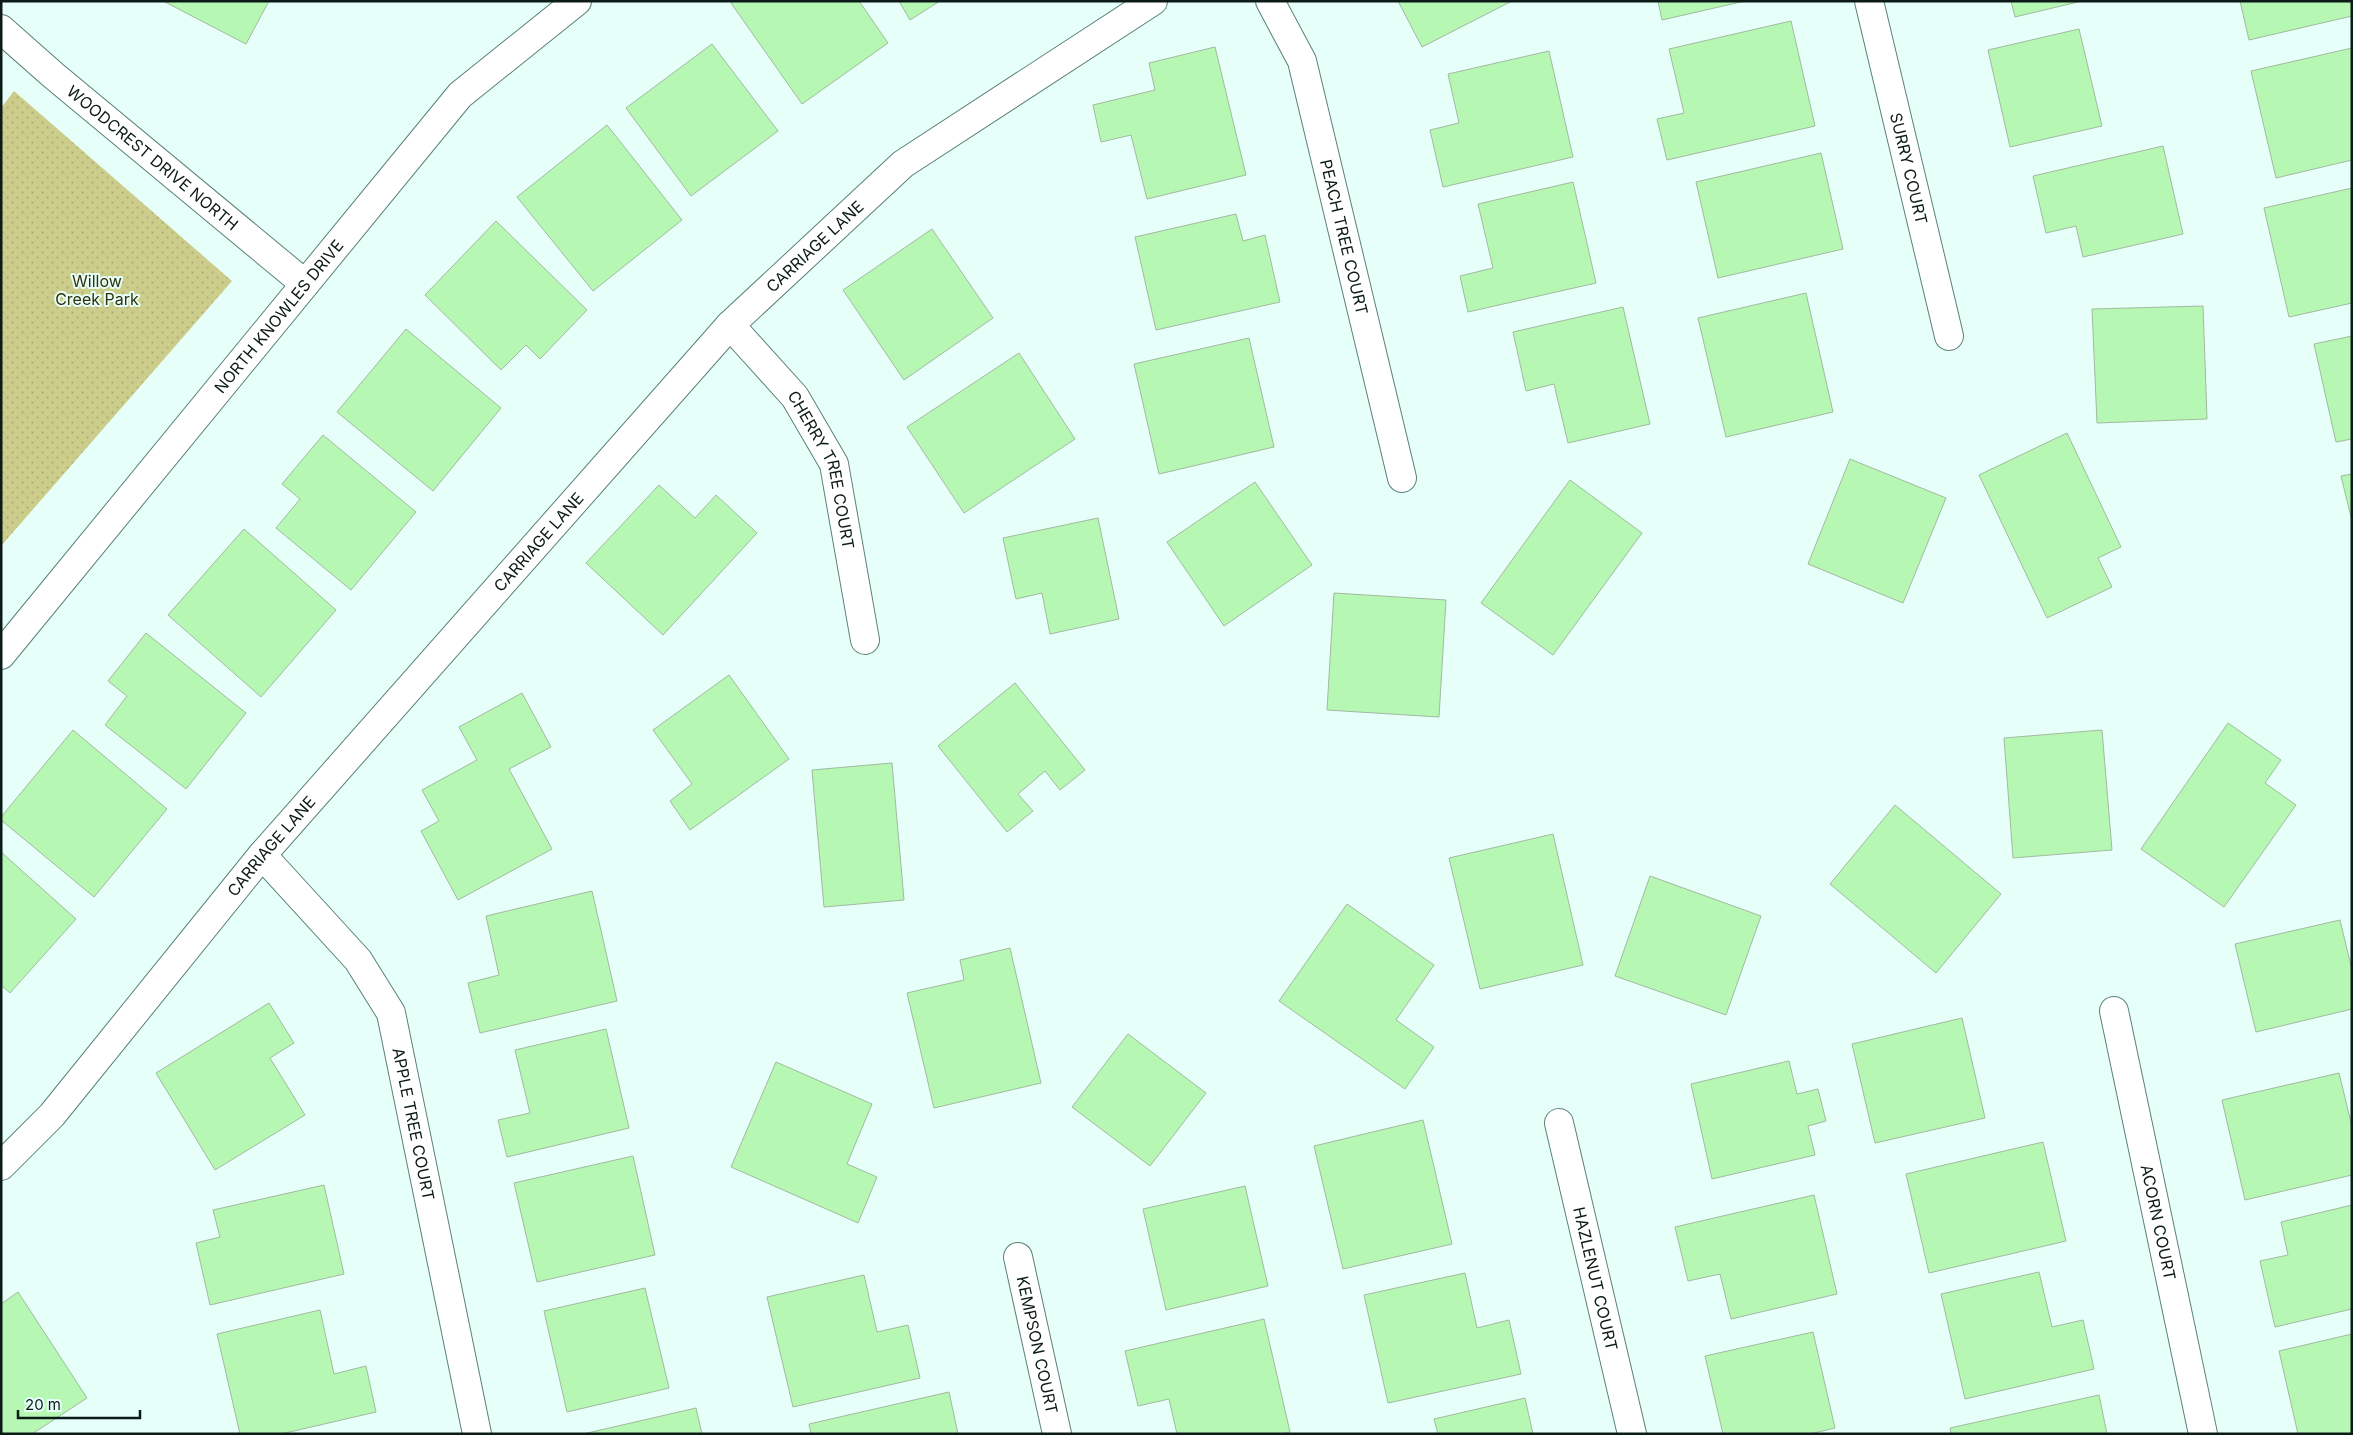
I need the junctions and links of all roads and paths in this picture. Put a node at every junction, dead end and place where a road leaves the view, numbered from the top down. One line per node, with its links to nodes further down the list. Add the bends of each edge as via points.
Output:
1 (577, 1): 6 (street, NORTH KNOWLES DRIVE, via 460,95)
2 (1153, 1): 7 (street, CARRIAGE LANE, via 903,164)
3 (1270, 1): 9 (street, PEACH TREE COURT, via 1302,61)
4 (1869, 1): 8 (street, SURRY COURT)
5 (1, 29): 6 (street, WOODCREST DRIVE NORTH)
6 (305, 284): 11 (street, NORTH KNOWLES DRIVE)
7 (730, 325): 10 (street, CHERRY TREE COURT, via 795,397 834,464); 12 (street, CARRIAGE LANE)
8 (1949, 336)
9 (1402, 478)
10 (865, 640)
11 (1, 655)
12 (262, 856): 15 (street, CARRIAGE LANE, via 52,1115); 17 (street, APPLE TREE COURT, via 358,960 391,1013)
13 (2114, 1011): 20 (street, ACORN COURT)
14 (1560, 1123): 19 (street, HAZLENUT COURT)
15 (1, 1166)
16 (1018, 1257): 18 (street, KEMPSON COURT)
17 (477, 1434)
18 (1057, 1434)
19 (1632, 1434)
20 (2203, 1434)

